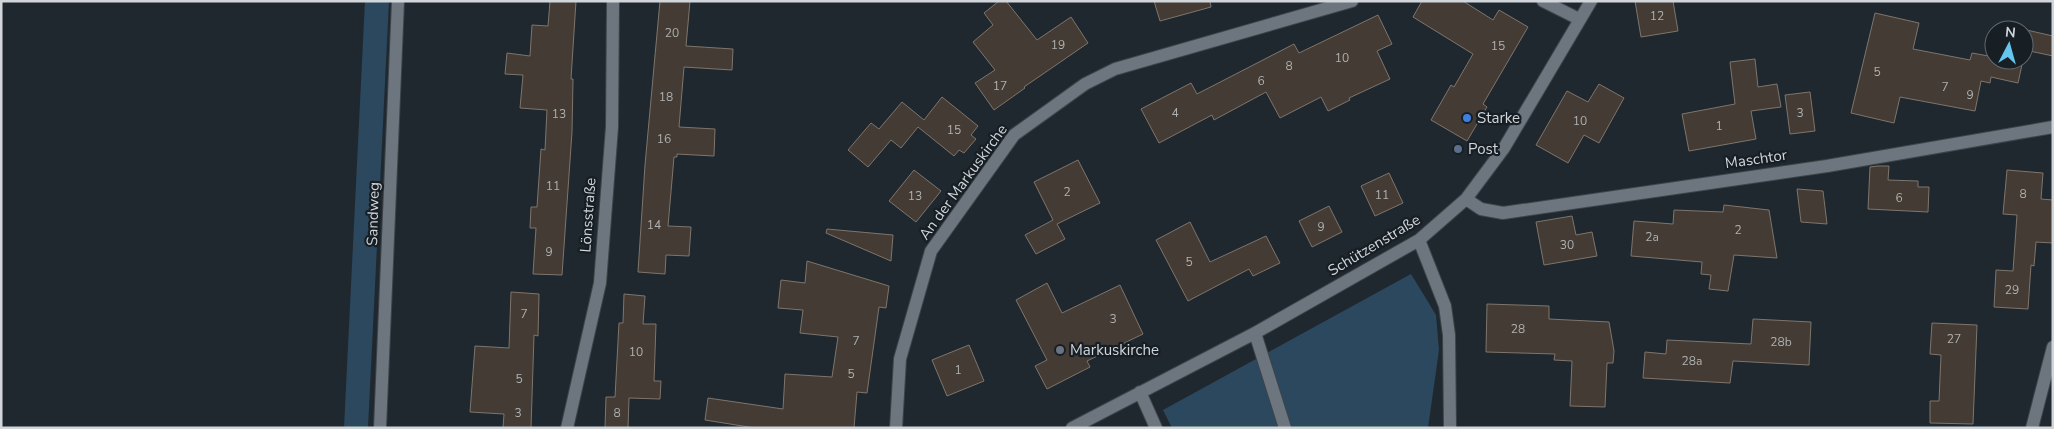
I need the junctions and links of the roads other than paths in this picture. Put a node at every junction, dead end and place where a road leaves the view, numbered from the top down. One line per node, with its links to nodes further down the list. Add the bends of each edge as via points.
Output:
1 (398, 1): 13 (street, Sandweg)
2 (613, 1): 14 (street, Lönsstraße, via 612,127 600,283)
3 (1352, 1): 15 (street, An der Markuskirche, via 1115,69 1084,84 1014,135 931,252 900,359)
4 (1544, 1): 6 (street)
5 (1590, 1): 6 (street, Schützenstraße)
6 (1579, 20): 8 (street, Schützenstraße, via 1504,148)
7 (2053, 127): 8 (street, Maschtor, via 1827,166 1503,213 1481,209)
8 (1466, 199): 9 (street, Schützenstraße)
9 (1419, 240): 10 (street, Schützenstraße); 19 (street, via 1445,306 1449,335)
10 (1255, 333): 12 (street, Schützenstraße); 18 (street)
11 (2053, 347): 20 (street)
12 (1140, 392): 16 (street, Schützenstraße); 17 (street)
13 (380, 428)
14 (567, 428)
15 (896, 428)
16 (1072, 428)
17 (1156, 428)
18 (1284, 428)
19 (1450, 428)
20 (2032, 428)

